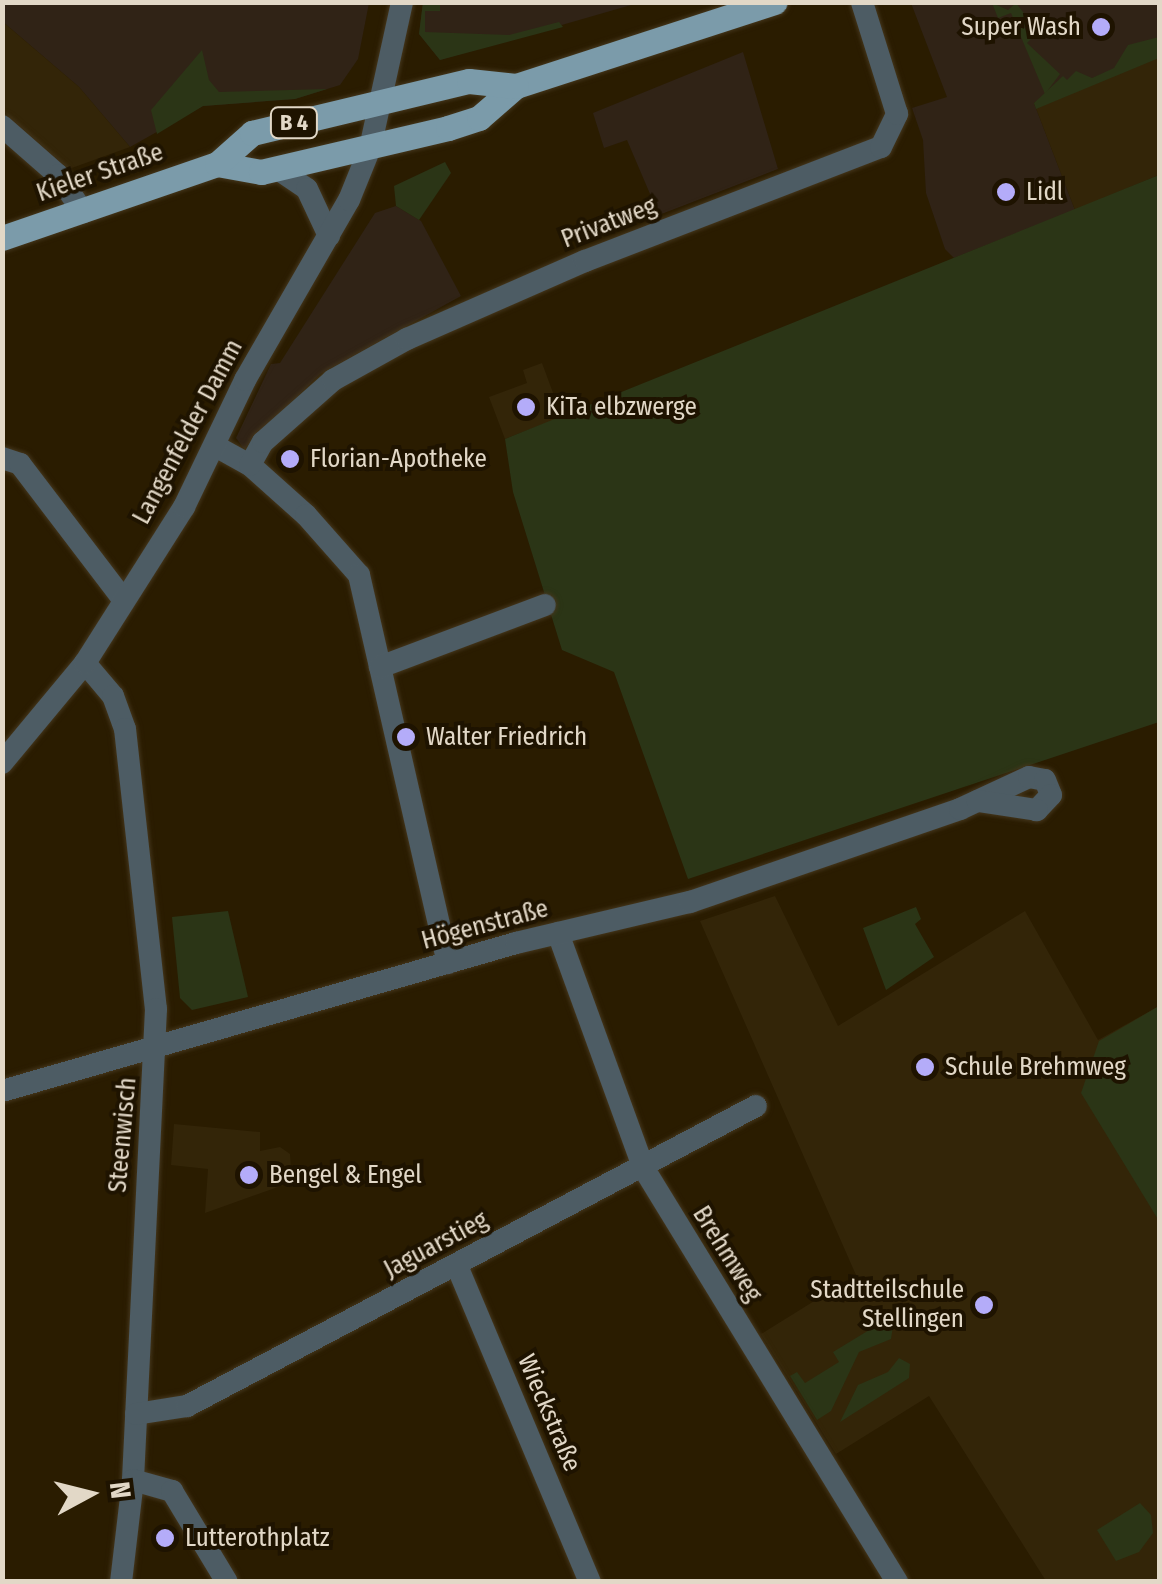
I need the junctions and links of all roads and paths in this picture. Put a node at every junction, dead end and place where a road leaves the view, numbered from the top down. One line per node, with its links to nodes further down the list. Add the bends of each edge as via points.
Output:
1 (402, 2): 5 (street, Langenfelder Damm)
2 (774, 2): 4 (main road, Kieler Straße / B 4)
3 (862, 2): 15 (street, Privatweg, via 897,114 881,146 419,333 333,380 263,442)
4 (516, 86): 5 (main road, Kieler Straße / B 4, via 469,82); 7 (main road, Kieler Straße / B 4, via 479,118)
5 (381, 104): 7 (street, Langenfelder Damm); 8 (main road, Kieler Straße / B 4, via 252,134)
6 (2, 126): 10 (street, via 58,175)
7 (370, 148): 9 (main road, Kieler Straße / B 4); 11 (street, Langenfelder Damm)
8 (217, 164): 9 (main road, Kieler Straße / B 4); 10 (main road, Kieler Straße / B 4)
9 (276, 168): 11 (street, via 307,189)
10 (82, 212): 12 (main road, Kieler Straße / B 4)
11 (330, 236): 13 (street, Langenfelder Damm, via 245,380)
12 (2, 238)
13 (216, 447): 15 (street); 16 (street, Langenfelder Damm)
14 (11, 461): 16 (street)
15 (250, 466): 19 (street, via 355,568)
16 (123, 599): 18 (street, Langenfelder Damm)
17 (545, 604): 19 (street)
18 (85, 662): 20 (street, Langenfelder Damm); 24 (street, Steenwisch, via 113,696 125,728)
19 (380, 668): 23 (street)
20 (2, 763)
21 (978, 801): 22 (street, Högenstraße, via 750,884)
22 (558, 933): 23 (street, Högenstraße); 27 (street, Brehmweg)
23 (448, 963): 24 (street, Högenstraße)
24 (157, 1049): 25 (street, Högenstraße); 29 (street, Steenwisch)
25 (2, 1092)
26 (756, 1106): 27 (street, Jaguarstieg)
27 (644, 1169): 28 (street, Jaguarstieg); 34 (street, Brehmweg)
28 (457, 1266): 29 (street, Jaguarstieg, via 186,1406); 33 (street, Wieckstraße)
29 (136, 1414): 30 (street, Steenwisch)
30 (133, 1480): 31 (street, Steenwisch); 32 (street, via 172,1491)
31 (121, 1582)
32 (227, 1582)
33 (590, 1582)
34 (897, 1582)

